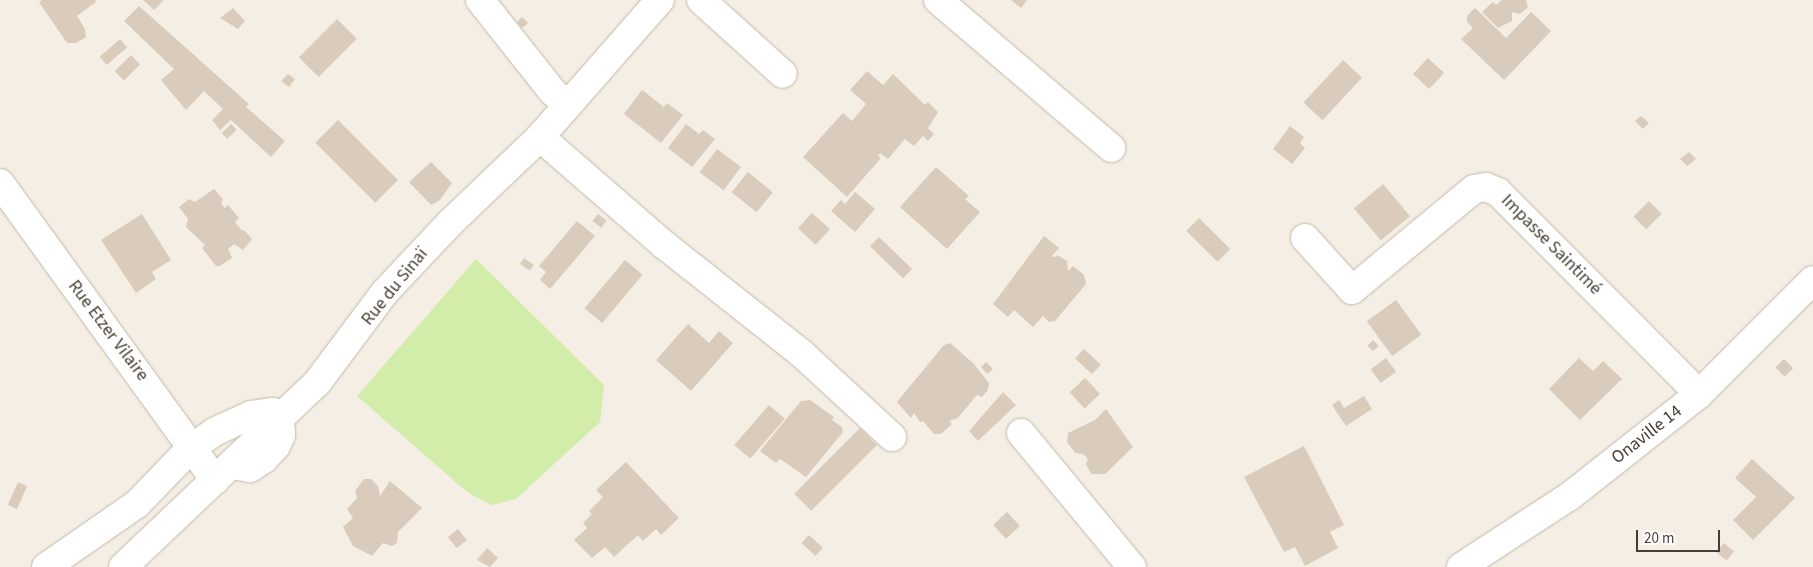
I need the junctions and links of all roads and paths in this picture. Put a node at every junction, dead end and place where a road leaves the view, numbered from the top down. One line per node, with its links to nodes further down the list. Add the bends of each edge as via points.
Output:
1 (480, 0): 6 (street, via 553,92)
2 (660, 0): 6 (street, Rue du Sinaï)
3 (701, 0): 5 (street)
4 (938, 0): 8 (street)
5 (784, 74)
6 (568, 105): 7 (street, Rue du Sinaï)
7 (540, 138): 13 (street, Rue du Sinaï, via 423,251 385,292 317,383); 15 (street, via 662,244 801,353)
8 (1111, 148)
9 (0, 183): 16 (street, Rue Etzer Vilaire, via 174,420)
10 (1305, 238): 12 (street, Impasse Saintimé, via 1352,290 1474,189 1486,187 1498,192)
11 (1813, 280): 12 (street, Onaville 14)
12 (1700, 394): 21 (street, Onaville 14, via 1570,496)
13 (280, 418): 16 (street, via 273,412 250,415 214,432); 17 (street, Rue du Sinaï)
14 (1021, 433): 20 (street)
15 (892, 437)
16 (190, 449): 17 (street, Rue Etzer Vilaire); 18 (street, via 137,504)
17 (223, 472): 19 (street, Rue du Sinaï)
18 (46, 567)
19 (122, 567)
20 (1132, 567)
21 (1461, 567)

